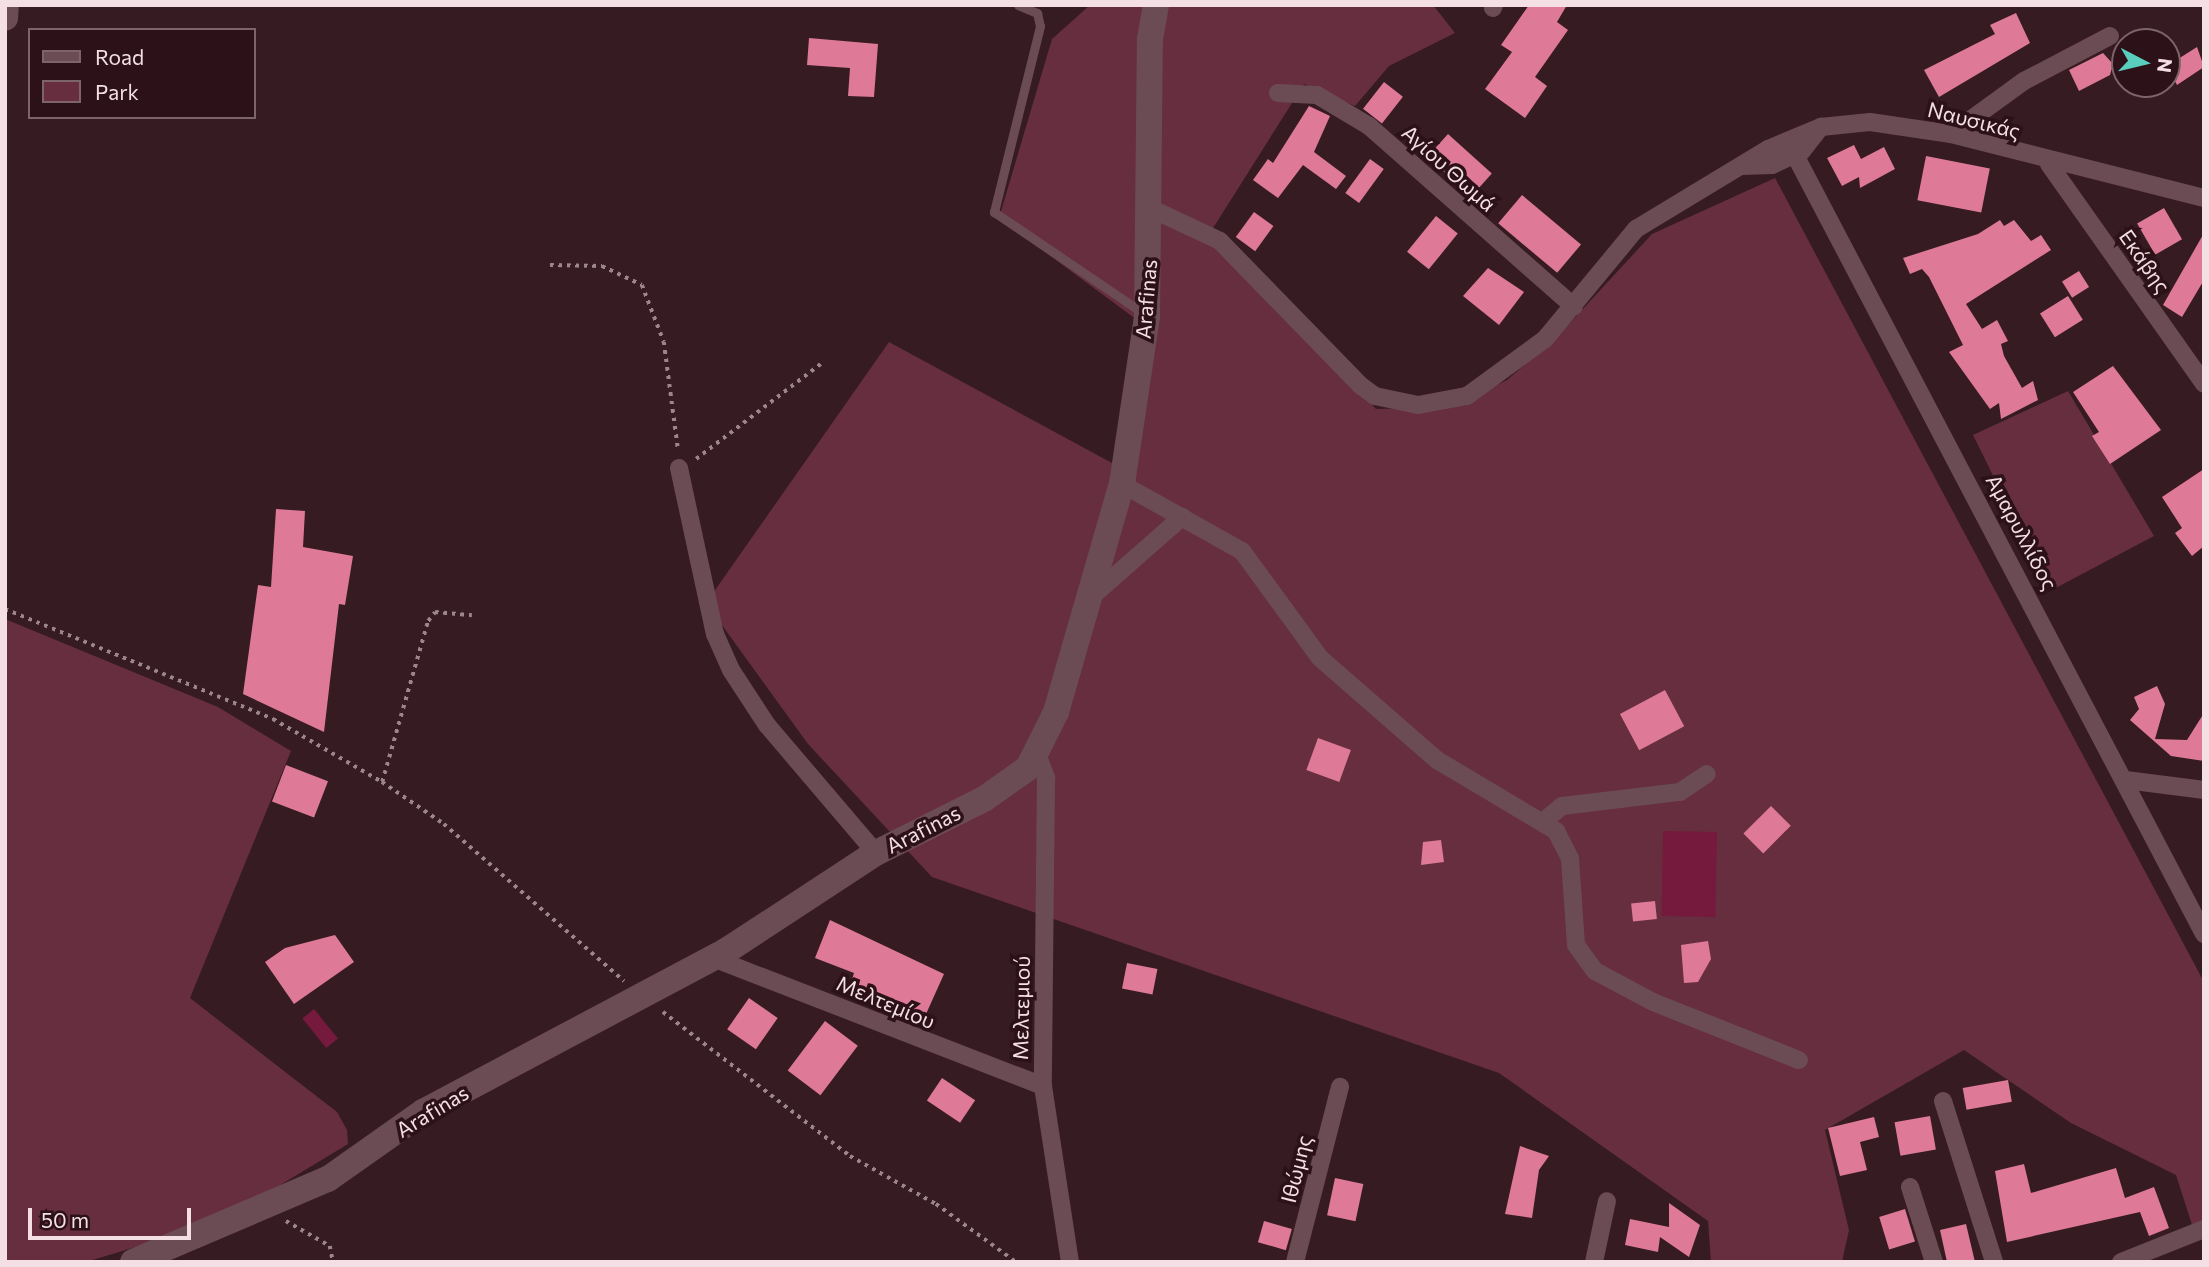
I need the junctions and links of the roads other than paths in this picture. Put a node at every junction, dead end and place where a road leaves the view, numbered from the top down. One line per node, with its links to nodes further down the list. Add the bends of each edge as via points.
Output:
1 (6, 5): 4 (main road)
2 (1018, 5): 15 (lane, via 1037,13 1040,26 994,212)
3 (1156, 5): 13 (main road, Arafinas, via 1150,38)
4 (5, 18)
5 (2110, 36): 8 (street, via 2024,81)
6 (1278, 93): 14 (street, Αγίου Θωμά, via 1317,95 1369,126)
7 (1821, 127): 8 (street, Ναυσικάς, via 1870,122); 9 (street); 11 (street, Ναυσικάς)
8 (1951, 134): 10 (street, Ναυσικάς)
9 (1795, 155): 11 (street, via 1772,165); 23 (street, Αμαρυλλίδος)
10 (2049, 164): 12 (street, Ναυσικάς); 16 (street, Εκάβης)
11 (1738, 166): 14 (street, Ναυσικάς, via 1621,241)
12 (2204, 198)
13 (1152, 209): 14 (street, Ναυσικάς, via 1220,241 1323,352 1375,396 1398,403 1437,404 1466,396 1545,339); 15 (main road, Arafinas)
14 (1574, 307)
15 (1147, 316): 18 (main road, Arafinas)
16 (2204, 384)
17 (679, 468): 26 (street, via 715,634 731,670 767,724)
18 (1122, 484): 19 (street); 20 (main road, Arafinas)
19 (1181, 517): 20 (street); 25 (street, via 1242,551 1320,658 1437,761)
20 (1090, 598): 21 (main road, Arafinas)
21 (1037, 754): 26 (main road, Arafinas, via 1008,785); 30 (street, Μελτεμιού, via 1046,778)
22 (1707, 774): 25 (street, via 1680,792 1562,806)
23 (2126, 780): 24 (street); 27 (street, Αμαρυλλίδος)
24 (2204, 790)
25 (1544, 821): 29 (street, via 1566,847 1576,945 1595,971 1653,1002)
26 (876, 853): 28 (main road, Arafinas)
27 (2204, 934)
28 (713, 958): 30 (street, Μελτεμίου); 36 (main road, Arafinas, via 424,1112 328,1180)
29 (1799, 1059)
30 (1043, 1086): 37 (street, Μελτεμιού)
31 (1340, 1087): 38 (street, Ιθώμης)
32 (1943, 1101): 41 (street)
33 (1910, 1186): 40 (street)
34 (1607, 1201): 39 (street)
35 (2204, 1229): 42 (street)
36 (133, 1262)
37 (1070, 1262)
38 (1295, 1262)
39 (1594, 1262)
40 (1934, 1262)
41 (1994, 1262)
42 (2121, 1262)

